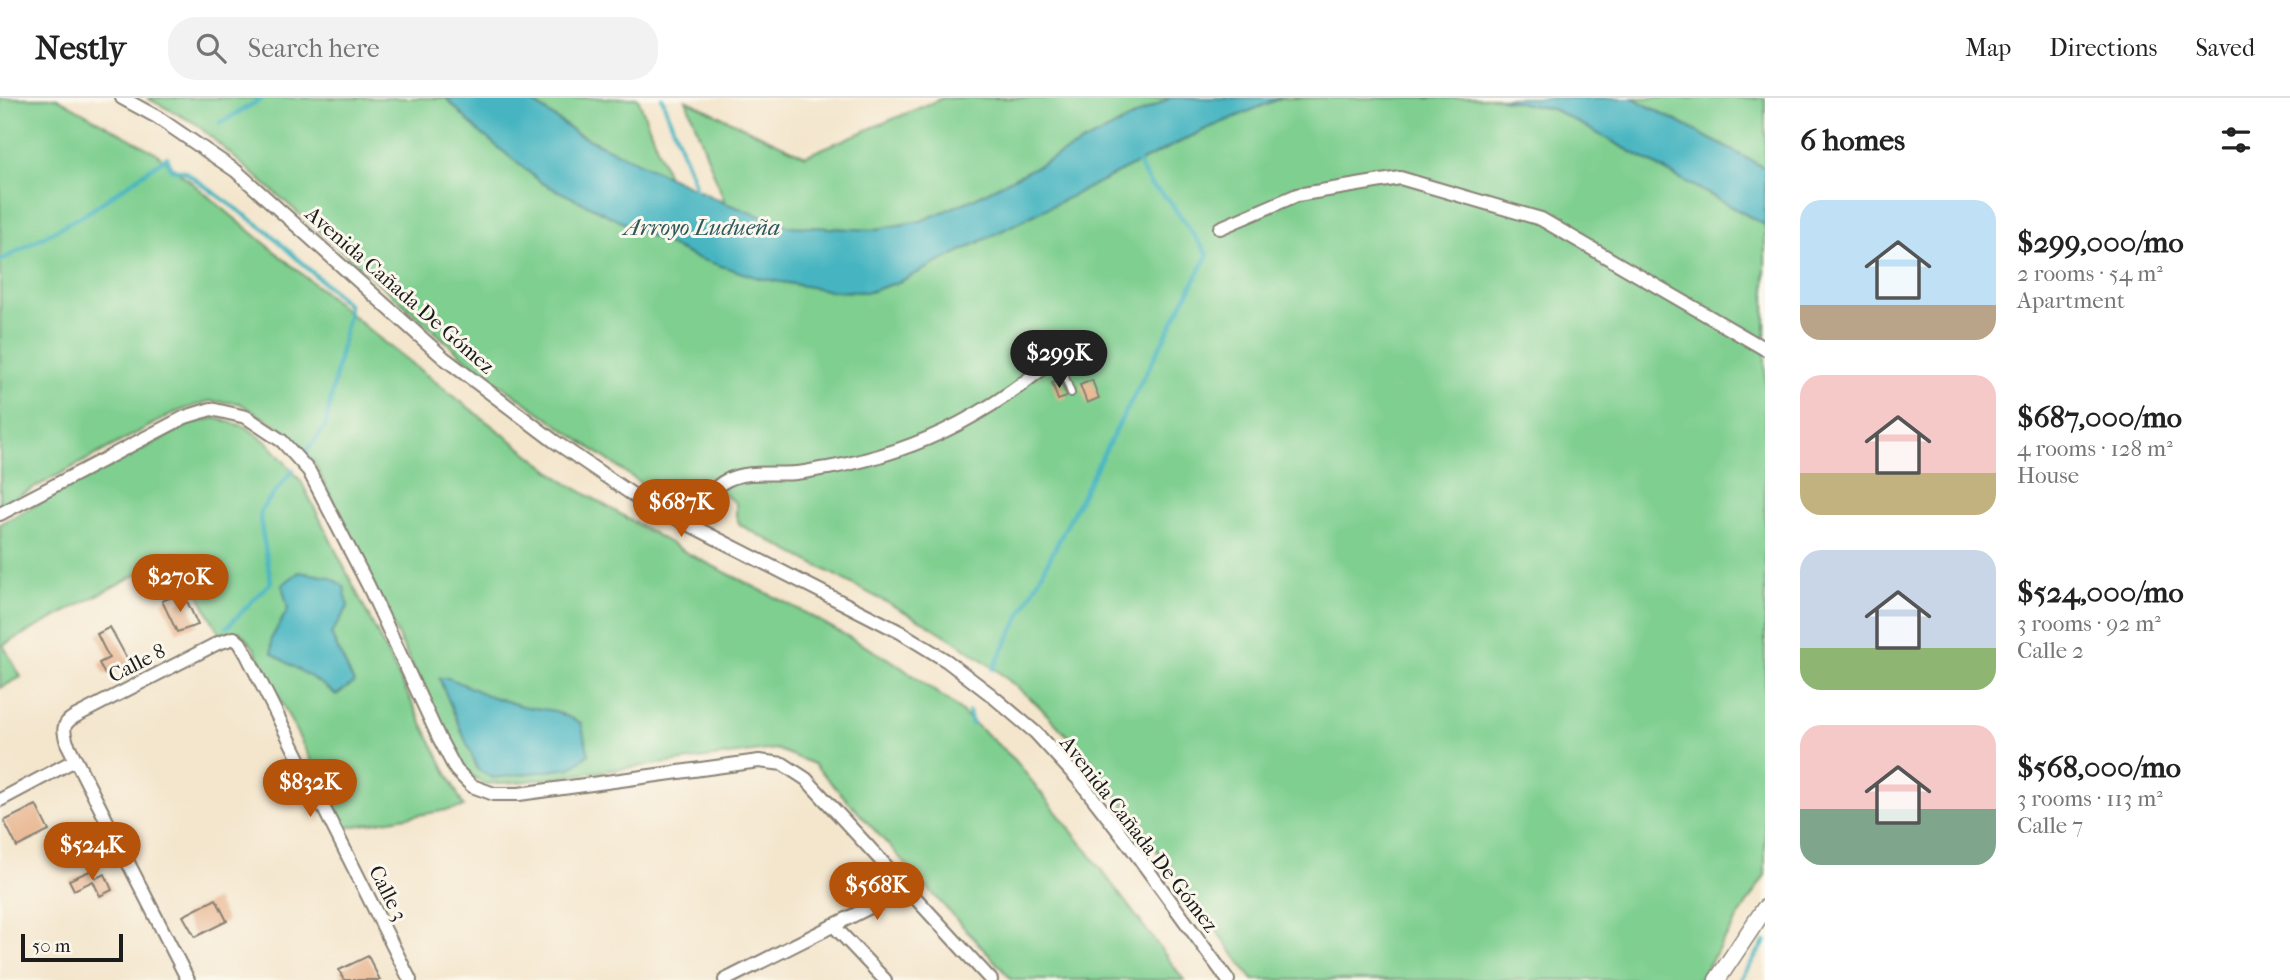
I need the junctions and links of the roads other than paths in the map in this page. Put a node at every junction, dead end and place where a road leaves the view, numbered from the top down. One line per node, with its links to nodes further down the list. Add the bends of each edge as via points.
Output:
1 (122, 98): 8 (street, Avenida Cañada De Gómez, via 236,171 444,358 554,441 639,499)
2 (1220, 228): 4 (street, via 1297,195 1400,178 1541,219)
3 (1073, 342): 5 (street)
4 (1765, 349)
5 (1057, 356): 6 (lane); 8 (street, via 972,418 927,439 841,465 728,480 710,492)
6 (1071, 393)
7 (0, 514): 12 (street, via 185,417 211,409 246,417 282,441 309,471 439,738 456,770 472,786 494,794 519,794 760,761 783,764 806,779)
8 (691, 525): 20 (street, Avenida Cañada De Gómez, via 900,632 990,694 1079,780)
9 (234, 638): 10 (street, Calle 8, via 66,722 63,729); 16 (street, Calle 3, via 247,655)
10 (75, 760): 11 (street); 15 (street)
11 (0, 800)
12 (906, 889): 14 (street); 19 (street)
13 (1765, 908): 21 (main road)
14 (833, 925): 17 (street); 18 (street)
15 (188, 980)
16 (410, 980)
17 (725, 980)
18 (885, 980)
19 (991, 980)
20 (1228, 980)
21 (1717, 980)

